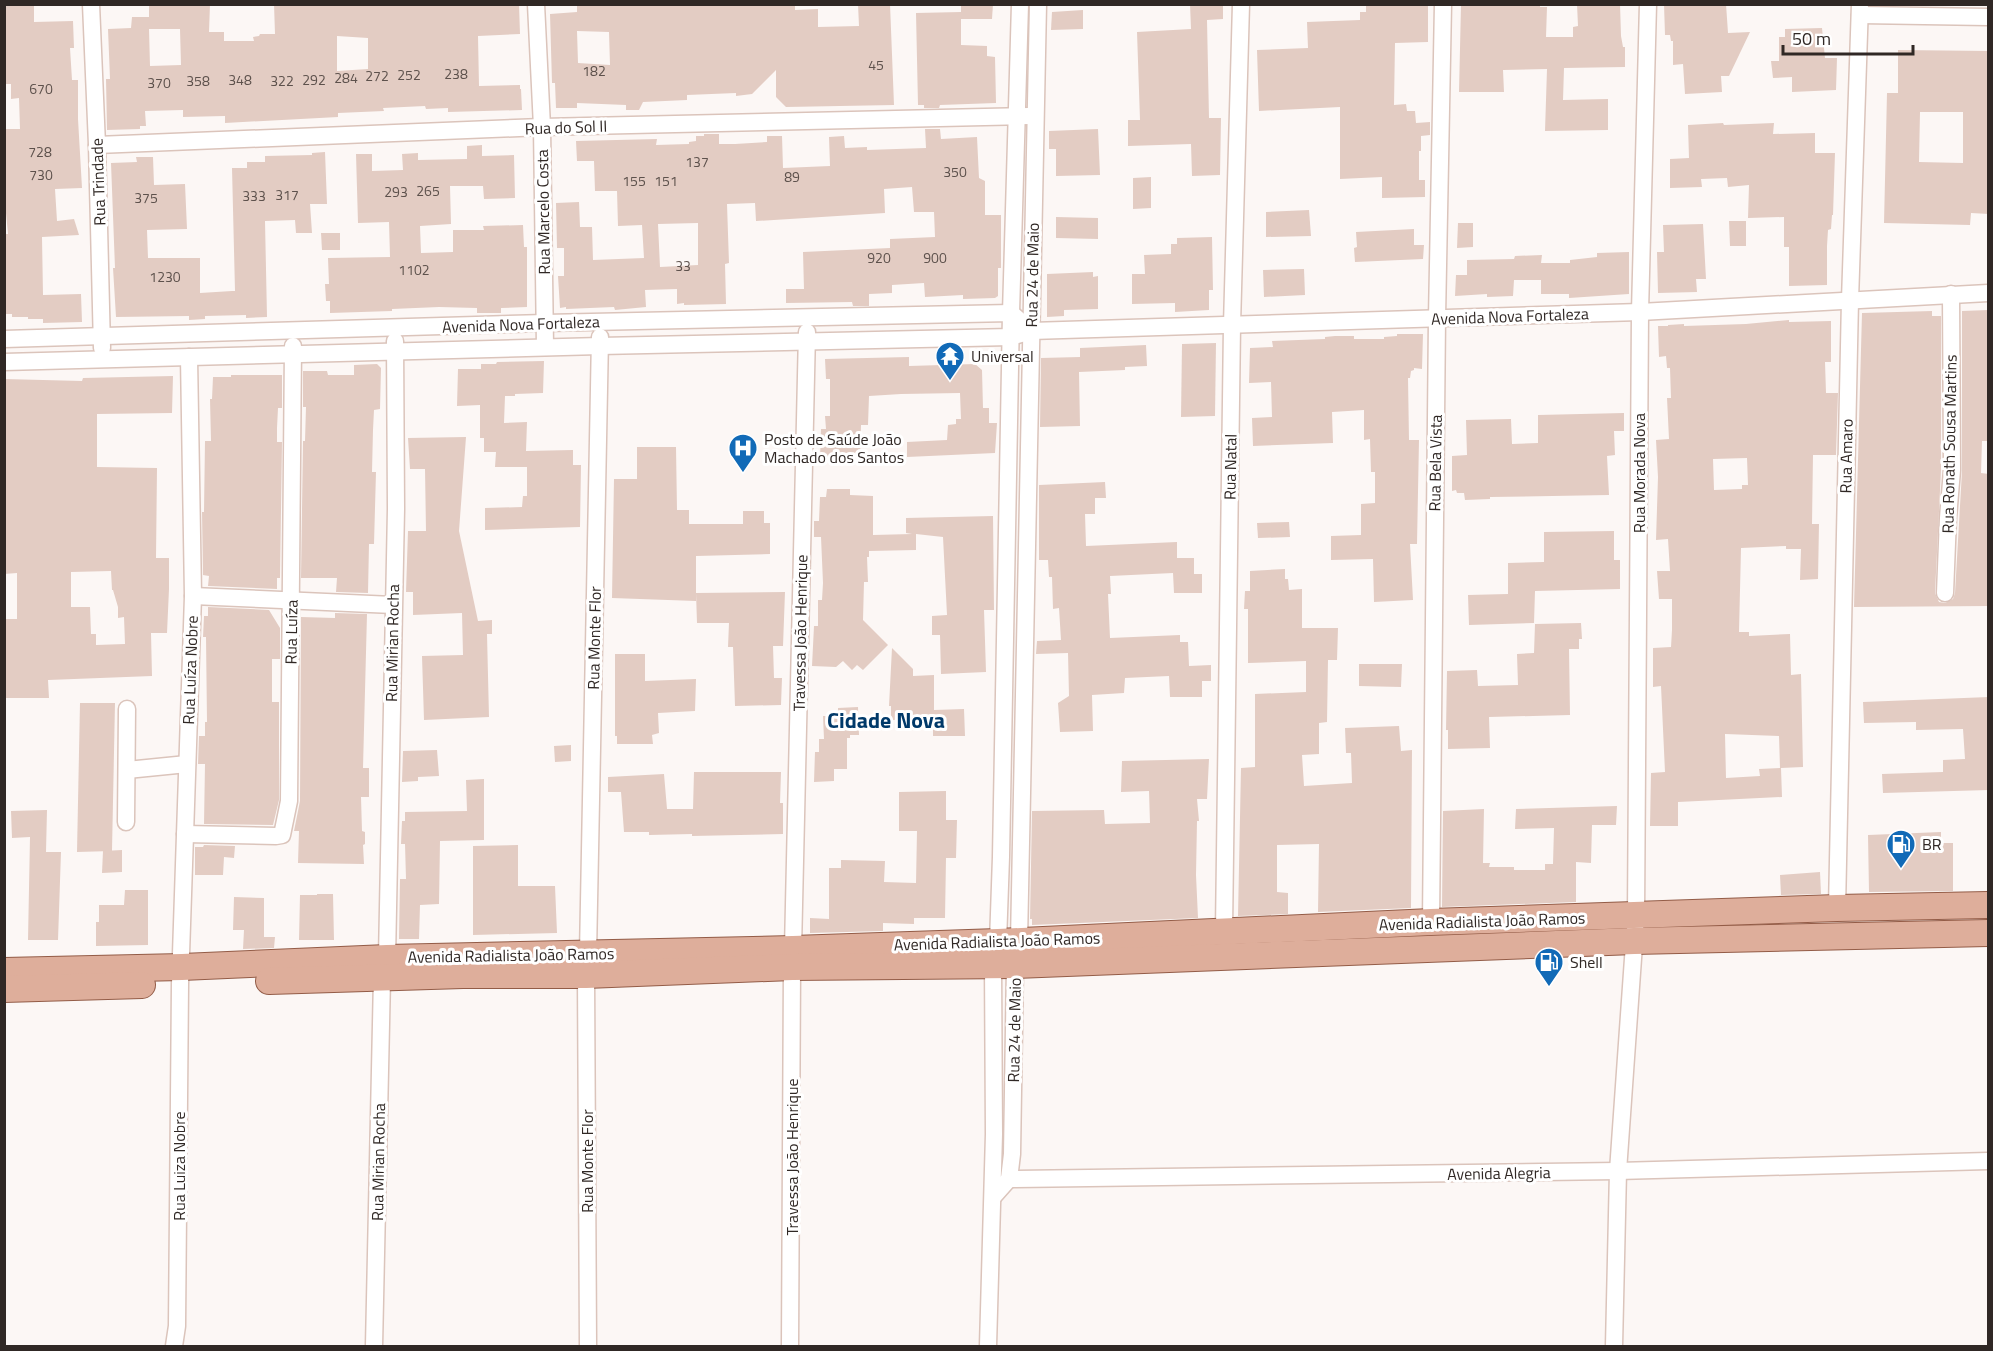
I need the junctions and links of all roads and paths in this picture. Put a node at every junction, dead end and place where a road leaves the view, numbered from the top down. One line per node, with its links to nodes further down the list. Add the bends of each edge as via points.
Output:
1 (91, 4): 13 (street, Rua Trindade)
2 (536, 4): 12 (street, Rua Marcelo Costa)
3 (1020, 4): 10 (street, Rua 24 de Maio)
4 (1038, 4): 11 (street, Rua 24 de Maio)
5 (1241, 4): 23 (street, Rua Natal)
6 (1443, 4): 20 (street, Rua Bela Vista)
7 (1648, 4): 17 (street, Rua Morada Nova)
8 (1860, 10): 9 (street); 16 (street, Rua Amaro)
9 (1989, 17)
10 (1017, 116): 11 (street, Rua do Sol II); 12 (street, Rua do Sol II); 18 (street, Rua 24 de Maio)
11 (1036, 116): 26 (street, Rua 24 de Maio)
12 (542, 127): 13 (street, Rua do Sol II); 22 (street, Rua Marcelo Costa)
13 (97, 145): 27 (street, Rua Trindade)
14 (1989, 292): 15 (street, Avenida Nova Fortaleza)
15 (1951, 294): 16 (street, Avenida Nova Fortaleza); 40 (street, Rua Ronath Sousa Martins, via 1952,470)
16 (1850, 300): 17 (street, Avenida Nova Fortaleza); 54 (street, Rua Amaro)
17 (1640, 312): 20 (street, Avenida Nova Fortaleza); 55 (street, Rua Morada Nova)
18 (1011, 313): 19 (street, Avenida Nova Fortaleza); 26 (street); 28 (street, Rua 24 de Maio)
19 (807, 318): 21 (street, Avenida Nova Fortaleza); 30 (street, Travessa João Henrique)
20 (1437, 318): 23 (street, Avenida Nova Fortaleza); 56 (street, Rua Bela Vista)
21 (600, 322): 22 (street, Avenida Nova Fortaleza); 31 (street, Rua Monte Flor)
22 (545, 323): 24 (street, Avenida Nova Fortaleza); 32 (street, Rua Marcelo Costa)
23 (1232, 325): 26 (street, Avenida Nova Fortaleza); 57 (street, Rua Natal)
24 (395, 328): 25 (street, Avenida Nova Fortaleza); 33 (street, Rua Mirian Rocha)
25 (293, 331): 27 (street, Avenida Nova Fortaleza); 34 (street, Rua Luíza)
26 (1031, 331): 28 (street, Avenida Nova Fortaleza); 39 (street, Rua 24 de Maio)
27 (101, 337): 29 (street, Avenida Nova Fortaleza); 36 (street, Rua Trindade)
28 (1011, 337): 30 (street, Avenida Nova Fortaleza); 38 (street, Rua 24 de Maio)
29 (4, 339)
30 (806, 342): 31 (street, Avenida Nova Fortaleza); 61 (street, Travessa João Henrique)
31 (600, 346): 32 (street, Avenida Nova Fortaleza); 62 (street, Rua Monte Flor)
32 (545, 347): 33 (street, Avenida Nova Fortaleza)
33 (394, 351): 34 (street, Avenida Nova Fortaleza); 43 (street, Rua Mirian Rocha)
34 (293, 355): 35 (street, Avenida Nova Fortaleza); 42 (street, Rua Luíza)
35 (189, 357): 36 (street, Avenida Nova Fortaleza); 41 (street, Rua Luíza Nobre)
36 (102, 359): 37 (street, Avenida Nova Fortaleza)
37 (4, 362)
38 (1008, 468): 39 (street); 44 (street, Rua 24 de Maio)
39 (1028, 468): 45 (street, Rua 24 de Maio)
40 (1945, 593)
41 (193, 596): 42 (street); 47 (street, Rua Luíza Nobre)
42 (292, 601): 43 (street); 50 (street, Rua Luíza, via 289,801 282,834)
43 (393, 605): 63 (street, Rua Mirian Rocha)
44 (1005, 654): 45 (street); 51 (street, Rua 24 de Maio)
45 (1024, 654): 52 (street, Rua 24 de Maio)
46 (127, 709): 48 (street)
47 (187, 764): 48 (street); 50 (street, Rua Luíza Nobre)
48 (127, 770): 49 (street)
49 (126, 822)
50 (185, 834): 65 (street, Rua Luíza Nobre)
51 (1001, 857): 52 (street); 60 (street, Rua 24 de Maio)
52 (1020, 857): 60 (street, Rua 24 de Maio)
53 (1989, 905): 54 (main road, Avenida Radialista João Ramos)
54 (1837, 908): 55 (main road, Avenida Radialista João Ramos)
55 (1636, 916): 56 (main road, Avenida Radialista João Ramos); 59 (street, Rua Morada Nova)
56 (1431, 922): 57 (main road, Avenida Radialista João Ramos)
57 (1224, 930): 60 (main road, Avenida Radialista João Ramos)
58 (1989, 933): 59 (main road, Avenida Radialista João Ramos)
59 (1634, 941): 60 (main road, Avenida Radialista João Ramos); 68 (street, Rua Morada Nova)
60 (1006, 953): 61 (main road, Avenida Radialista João Ramos); 69 (street, Rua 24 de Maio, via 1012,1154); 70 (street, Rua 24 de Maio)
61 (793, 958): 62 (main road, Avenida Radialista João Ramos); 74 (street, Travessa João Henrique)
62 (587, 964): 63 (main road, Avenida Radialista João Ramos); 73 (street, Rua Monte Flor)
63 (384, 968): 65 (main road, Avenida Radialista João Ramos); 72 (street, Rua Mirian Rocha)
64 (4, 971): 65 (main road, Avenida Radialista João Ramos)
65 (181, 976): 66 (main road, Avenida Radialista João Ramos); 71 (street, Rua Luiza Nobre)
66 (4, 990)
67 (1989, 1161): 68 (street, Avenida Alegria)
68 (1618, 1171): 69 (street, Avenida Alegria); 76 (street, Rua Morada Nova)
69 (1009, 1179): 70 (street)
70 (993, 1197): 75 (street, Rua 24 de Maio)
71 (174, 1347)
72 (374, 1347)
73 (588, 1347)
74 (790, 1347)
75 (988, 1347)
76 (1614, 1347)

